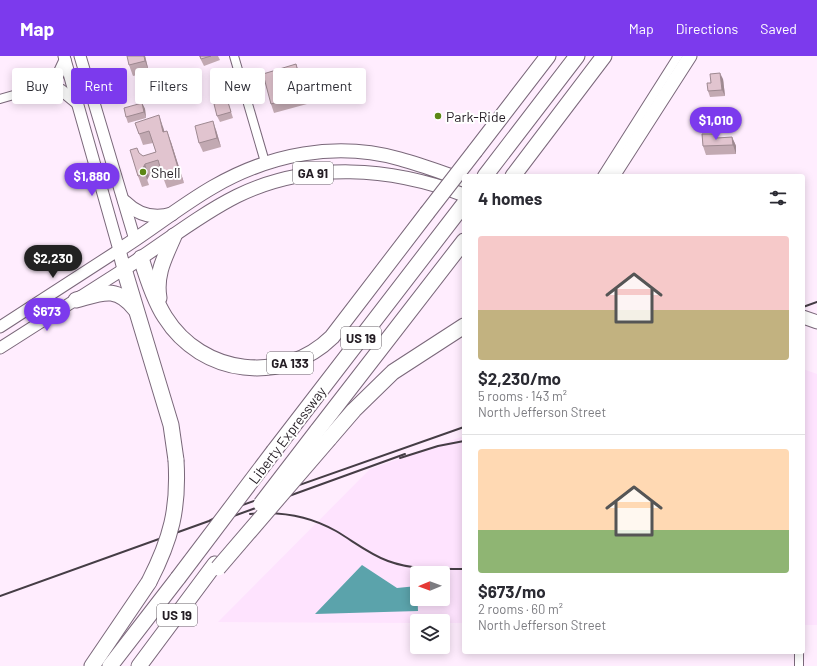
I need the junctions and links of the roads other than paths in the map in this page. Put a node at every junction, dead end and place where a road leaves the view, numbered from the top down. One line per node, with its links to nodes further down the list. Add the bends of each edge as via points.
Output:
1 (80, 56): 23 (main road)
2 (234, 56): 16 (street)
3 (548, 56): 33 (highway, GA 133, bridge, via 332,336 319,349 304,358 282,365 237,367 208,356 186,342 165,318)
4 (577, 56): 18 (highway)
5 (604, 56): 17 (highway)
6 (678, 56): 19 (street)
7 (690, 56): 20 (main road)
8 (65, 58): 9 (main road); 10 (main road)
9 (61, 68)
10 (71, 80)
11 (63, 92): 13 (main road)
12 (12, 96): 14 (street)
13 (71, 98)
14 (0, 99)
15 (77, 104): 29 (main road)
16 (265, 162): 21 (main road, GA 91, via 319,152 375,154); 25 (main road, GA 91, via 212,188)
17 (515, 173)
18 (487, 174)
19 (603, 174)
20 (614, 174)
21 (462, 179)
22 (462, 194): 26 (main road, GA 91, via 416,179 386,174 346,171 308,174 273,182 247,192 224,203)
23 (125, 202): 25 (main road, via 136,211 148,215 165,216); 27 (main road)
24 (462, 206): 43 (highway, Liberty Expressway / US 19, bridge)
25 (176, 212): 27 (main road)
26 (174, 236): 30 (main road, GA 91); 33 (highway, via 164,256 158,278)
27 (135, 240): 29 (main road); 30 (main road, GA 133)
28 (462, 244): 40 (highway, Liberty Expressway / US 19)
29 (119, 250): 31 (main road); 37 (main road)
30 (141, 258): 31 (main road, GA 91); 33 (highway, GA 133)
31 (124, 269): 32 (main road); 34 (highway)
32 (76, 300): 34 (highway, via 103,292 114,293 127,299); 39 (main road)
33 (161, 309)
34 (136, 311): 42 (highway, bridge, via 172,425 176,460 176,501 164,552 149,582)
35 (805, 318): 36 (main road)
36 (817, 322)
37 (0, 327)
38 (462, 327): 40 (highway, via 393,372 354,410)
39 (0, 348)
40 (323, 435): 44 (highway, US 19, bridge, via 203,580)
41 (799, 654): 45 (street)
42 (92, 666)
43 (110, 666)
44 (139, 666)
45 (799, 666)

